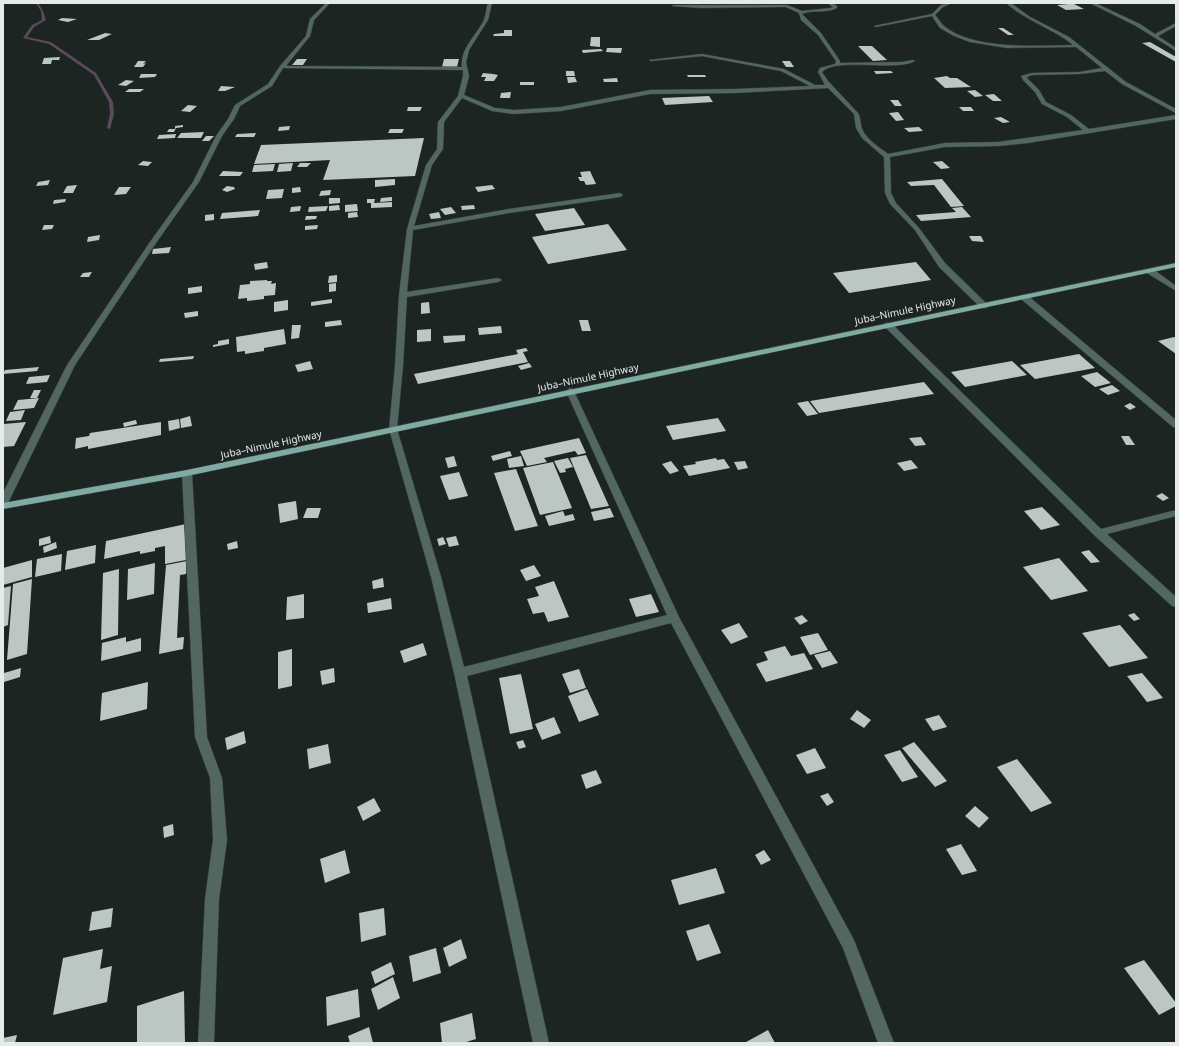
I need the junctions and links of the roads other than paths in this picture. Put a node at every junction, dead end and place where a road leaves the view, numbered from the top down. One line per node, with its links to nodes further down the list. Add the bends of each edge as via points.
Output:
1 (328, 3): 18 (street, via 312,20 308,36)
2 (490, 3): 19 (street, via 486,20 467,50)
3 (829, 3): 8 (street, via 836,7 826,11)
4 (950, 3): 9 (street, via 942,6)
5 (1008, 3): 13 (street, via 1028,18)
6 (1092, 3): 12 (street)
7 (674, 6): 8 (street, via 786,6)
8 (802, 12): 17 (street, via 802,19 824,38)
9 (933, 15): 11 (street); 13 (street, via 941,26 973,41 1025,48)
10 (1176, 24): 12 (street)
11 (876, 26)
12 (1156, 35): 14 (street)
13 (1077, 46): 20 (street)
14 (1176, 50)
15 (651, 60): 21 (street, via 702,55 782,70 807,83)
16 (913, 61): 17 (street)
17 (838, 65): 22 (street, via 827,66 820,72)
18 (282, 67): 19 (street); 42 (street, via 270,86 238,105 196,182 71,365)
19 (465, 69): 23 (street, via 466,76)
20 (1106, 69): 24 (street, via 1131,87); 26 (street, via 1024,76 1044,103 1069,116)
21 (819, 86): 22 (street); 23 (street, via 735,91 650,92 560,109 514,112 494,110)
22 (830, 86): 27 (street, via 855,112 862,133)
23 (461, 96): 29 (street, via 441,122 440,149 429,165)
24 (1176, 111)
25 (1176, 117): 26 (street)
26 (1087, 131): 27 (street, via 1028,142 945,145)
27 (887, 156): 36 (street, via 888,193 893,204 917,229 942,265)
28 (620, 195): 29 (street)
29 (410, 229): 34 (street)
30 (1176, 266): 31 (main road, Juba–Nimule Highway)
31 (1150, 271): 33 (street); 35 (main road, Juba–Nimule Highway)
32 (498, 280): 34 (street)
33 (1176, 288)
34 (403, 295): 40 (street)
35 (1024, 297): 36 (main road, Juba–Nimule Highway); 39 (street)
36 (984, 306): 37 (main road, Juba–Nimule Highway)
37 (888, 325): 38 (main road, Juba–Nimule Highway); 45 (street)
38 (570, 391): 40 (main road, Juba–Nimule Highway); 47 (street)
39 (1176, 425)
40 (392, 429): 41 (main road, Juba–Nimule Highway); 48 (street, via 436,577)
41 (187, 473): 43 (main road, Juba–Nimule Highway); 49 (street, via 201,737 216,778 220,840 212,899)
42 (3, 503)
43 (3, 506)
44 (1176, 513): 45 (street)
45 (1099, 533): 46 (street)
46 (1176, 603)
47 (674, 618): 48 (street); 51 (street, via 850,946 872,1012)
48 (460, 673): 50 (street)
49 (206, 1043)
50 (541, 1043)
51 (886, 1043)

